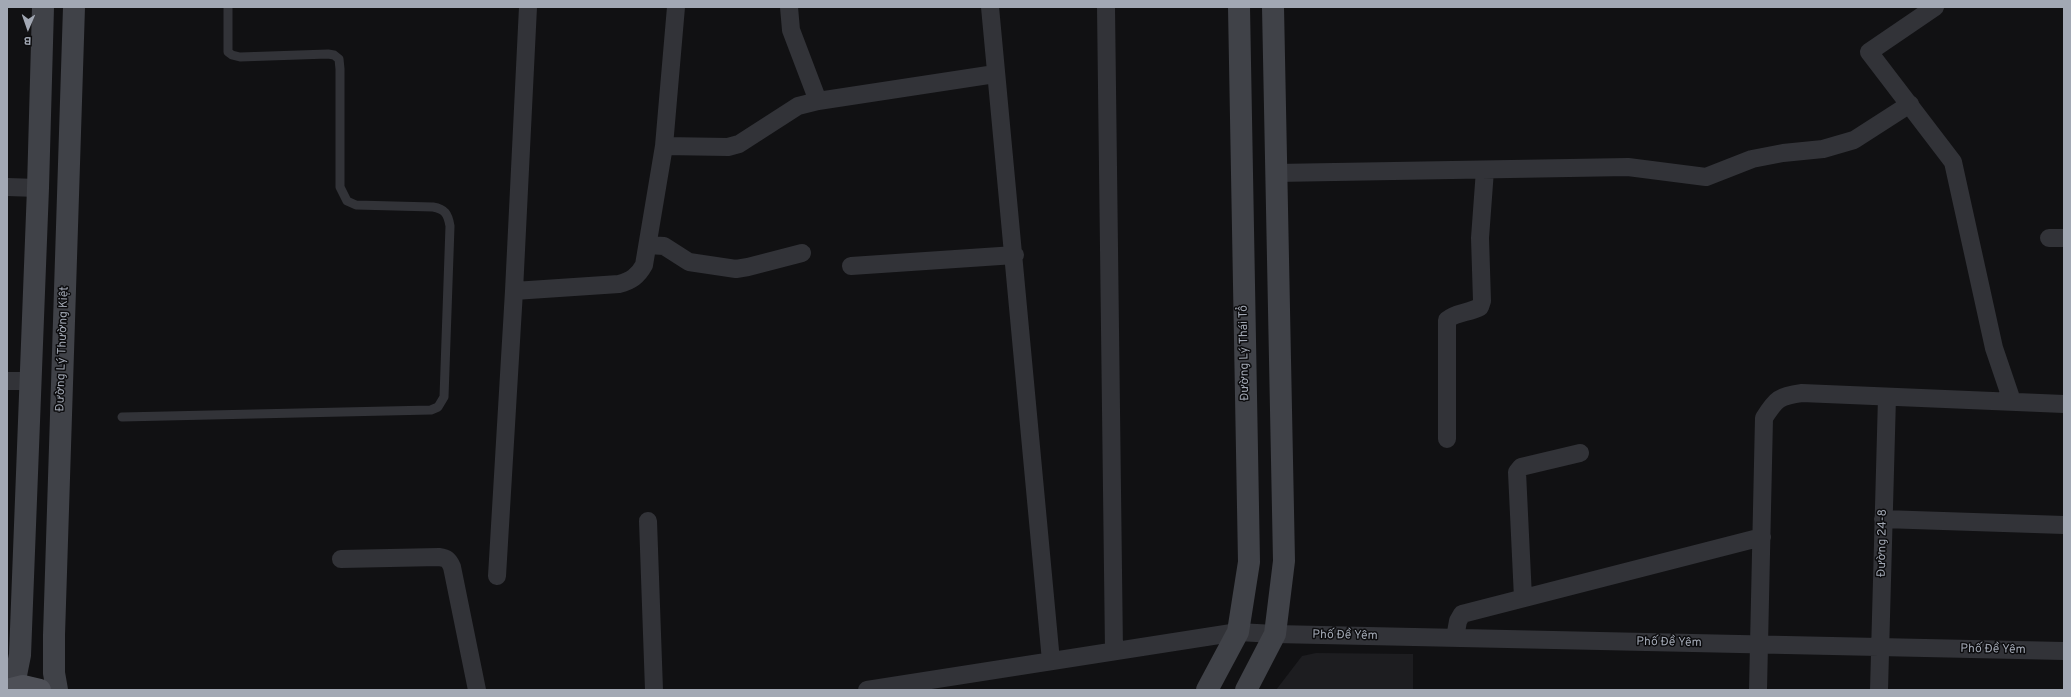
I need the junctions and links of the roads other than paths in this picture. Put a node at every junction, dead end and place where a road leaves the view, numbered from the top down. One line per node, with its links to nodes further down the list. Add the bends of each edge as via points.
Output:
1 (43, 7): 19 (main road)
2 (74, 7): 51 (main road, Đường Lý Thường Kiệt, via 54,627)
3 (228, 7): 30 (lane, via 228,52 232,55 240,57 328,54 339,59 340,188 347,201 356,205 433,207 448,214 450,226 444,397 438,407 431,410)
4 (528, 7): 24 (street)
5 (676, 7): 15 (street)
6 (789, 7): 13 (street, via 791,30)
7 (990, 7): 12 (street)
8 (1106, 7): 45 (street)
9 (1239, 7): 40 (main road, Đường Lý Thái Tổ, via 1249,562)
10 (1273, 7): 17 (main road)
11 (1935, 7): 14 (street, via 1869,52)
12 (995, 74): 13 (street); 22 (street)
13 (818, 101): 15 (street, via 798,106 739,144 728,147)
14 (1910, 104): 16 (street, via 1854,140 1823,149 1752,159 1706,177 1628,167); 28 (street, via 1953,162 1994,348)
15 (664, 146): 20 (street)
16 (1485, 170): 17 (street); 31 (street, via 1480,238 1482,301 1480,307 1471,312 1452,316 1447,320)
17 (1276, 173): 41 (main road, via 1284,561)
18 (7, 187): 19 (street)
19 (38, 188): 25 (main road)
20 (648, 245): 21 (street, via 664,246 689,262 736,269); 24 (street, via 644,265 639,274 630,281 619,284)
21 (802, 253)
22 (1015, 255): 23 (street); 47 (street)
23 (851, 266)
24 (514, 291): 38 (street)
25 (31, 381): 26 (street); 48 (main road, via 20,656 16,675)
26 (7, 382)
27 (1887, 397): 28 (street); 33 (street, Đường 24-8); 36 (street, via 1802,393 1783,395 1772,405 1764,418)
28 (2012, 402): 29 (street)
29 (2064, 404)
30 (122, 416)
31 (1447, 439)
32 (1580, 453): 39 (street, via 1521,467 1517,472)
33 (1883, 519): 35 (street); 44 (street, Đường 24-8)
34 (648, 521): 53 (street)
35 (2064, 525)
36 (1762, 537): 39 (street); 43 (street)
37 (341, 559): 52 (street, via 439,557 449,560)
38 (497, 576)
39 (1524, 598): 42 (street, via 1462,614)
40 (1238, 632): 41 (street, Phố Đề Yêm); 45 (street, Phố Đề Yêm); 55 (main road, Đường Lý Thái Tổ)
41 (1275, 634): 42 (street, Phố Đề Yêm); 56 (main road)
42 (1455, 638): 43 (street, Phố Đề Yêm)
43 (1760, 644): 44 (street, Phố Đề Yêm); 57 (street)
44 (1881, 648): 46 (street, Phố Đề Yêm); 58 (street, Đường 24-8)
45 (1114, 651): 47 (street, Phố Đề Yêm)
46 (2064, 651)
47 (1051, 661): 54 (street, Phố Đề Yêm)
48 (7, 686)
49 (7, 690): 50 (main road, via 23,686)
50 (40, 690)
51 (56, 690)
52 (477, 690)
53 (654, 690)
54 (867, 690)
55 (1207, 690)
56 (1246, 690)
57 (1758, 690)
58 (1880, 690)

